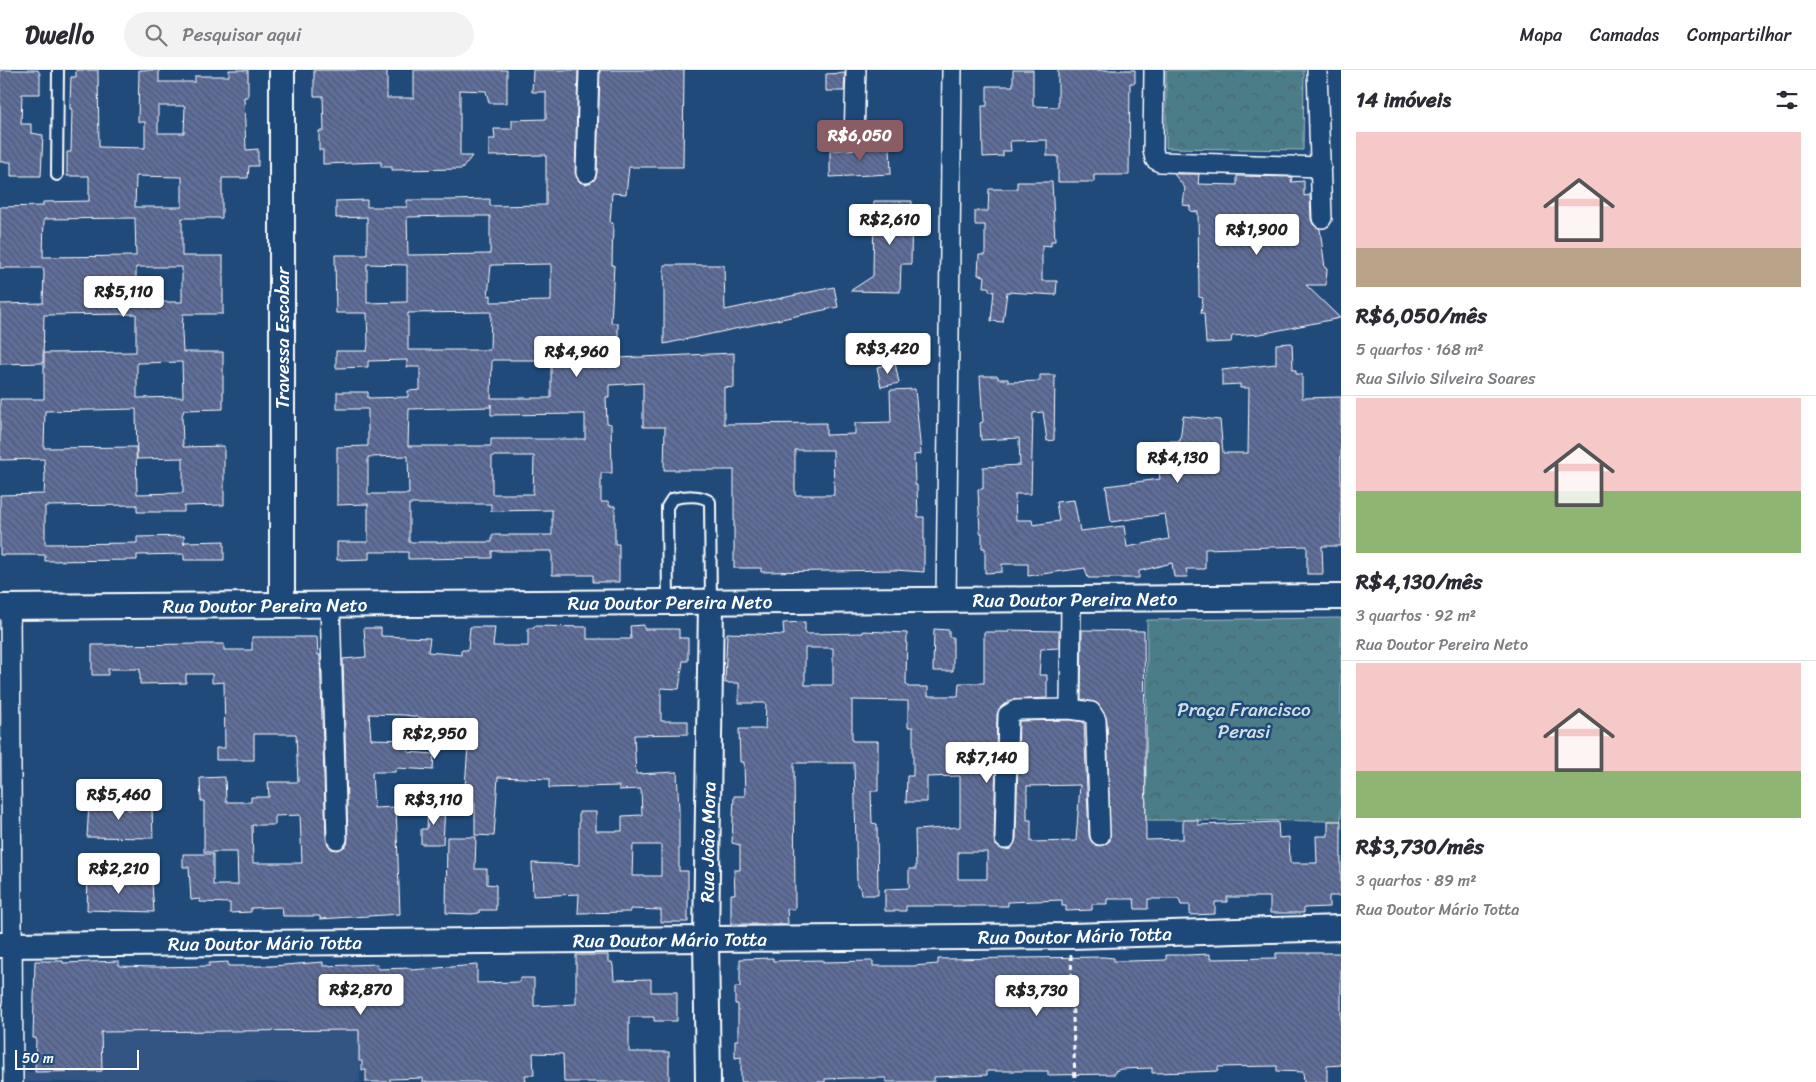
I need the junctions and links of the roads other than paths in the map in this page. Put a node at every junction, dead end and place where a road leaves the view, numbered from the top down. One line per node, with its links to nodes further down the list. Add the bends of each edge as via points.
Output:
1 (58, 70): 11 (lane)
2 (282, 70): 18 (street, Travessa Escobar)
3 (589, 70): 10 (street)
4 (856, 70): 8 (street)
5 (952, 70): 15 (street)
6 (1154, 70): 9 (street, via 1155,159 1165,164)
7 (1317, 70): 9 (street)
8 (854, 139)
9 (1321, 167): 12 (street)
10 (586, 173)
11 (57, 175)
12 (1322, 218)
13 (1341, 597): 14 (street, Rua Doutor Pereira Neto)
14 (1071, 600): 15 (street, Rua Doutor Pereira Neto); 21 (street)
15 (946, 601): 16 (street, Rua Doutor Pereira Neto)
16 (711, 602): 17 (street, Rua Doutor Pereira Neto); 17 (lane, via 710,502 702,497 677,497 667,507); 26 (street, Rua João Mora)
17 (668, 603): 19 (street, Rua Doutor Pereira Neto)
18 (282, 605): 19 (street, Rua Doutor Pereira Neto); 20 (street, Rua Doutor Pereira Neto)
19 (330, 605): 23 (street)
20 (5, 607): 27 (street)
21 (1070, 709): 22 (street, via 1091,712 1096,720); 24 (street, via 1016,710 1008,715)
22 (1100, 835)
23 (337, 838)
24 (1005, 839)
25 (1341, 928): 26 (street, Rua Doutor Mário Totta, via 1071,936)
26 (706, 939): 27 (street, Rua Doutor Mário Totta); 29 (street, Rua João Mora)
27 (6, 945): 28 (street)
28 (13, 1082)
29 (708, 1082)

